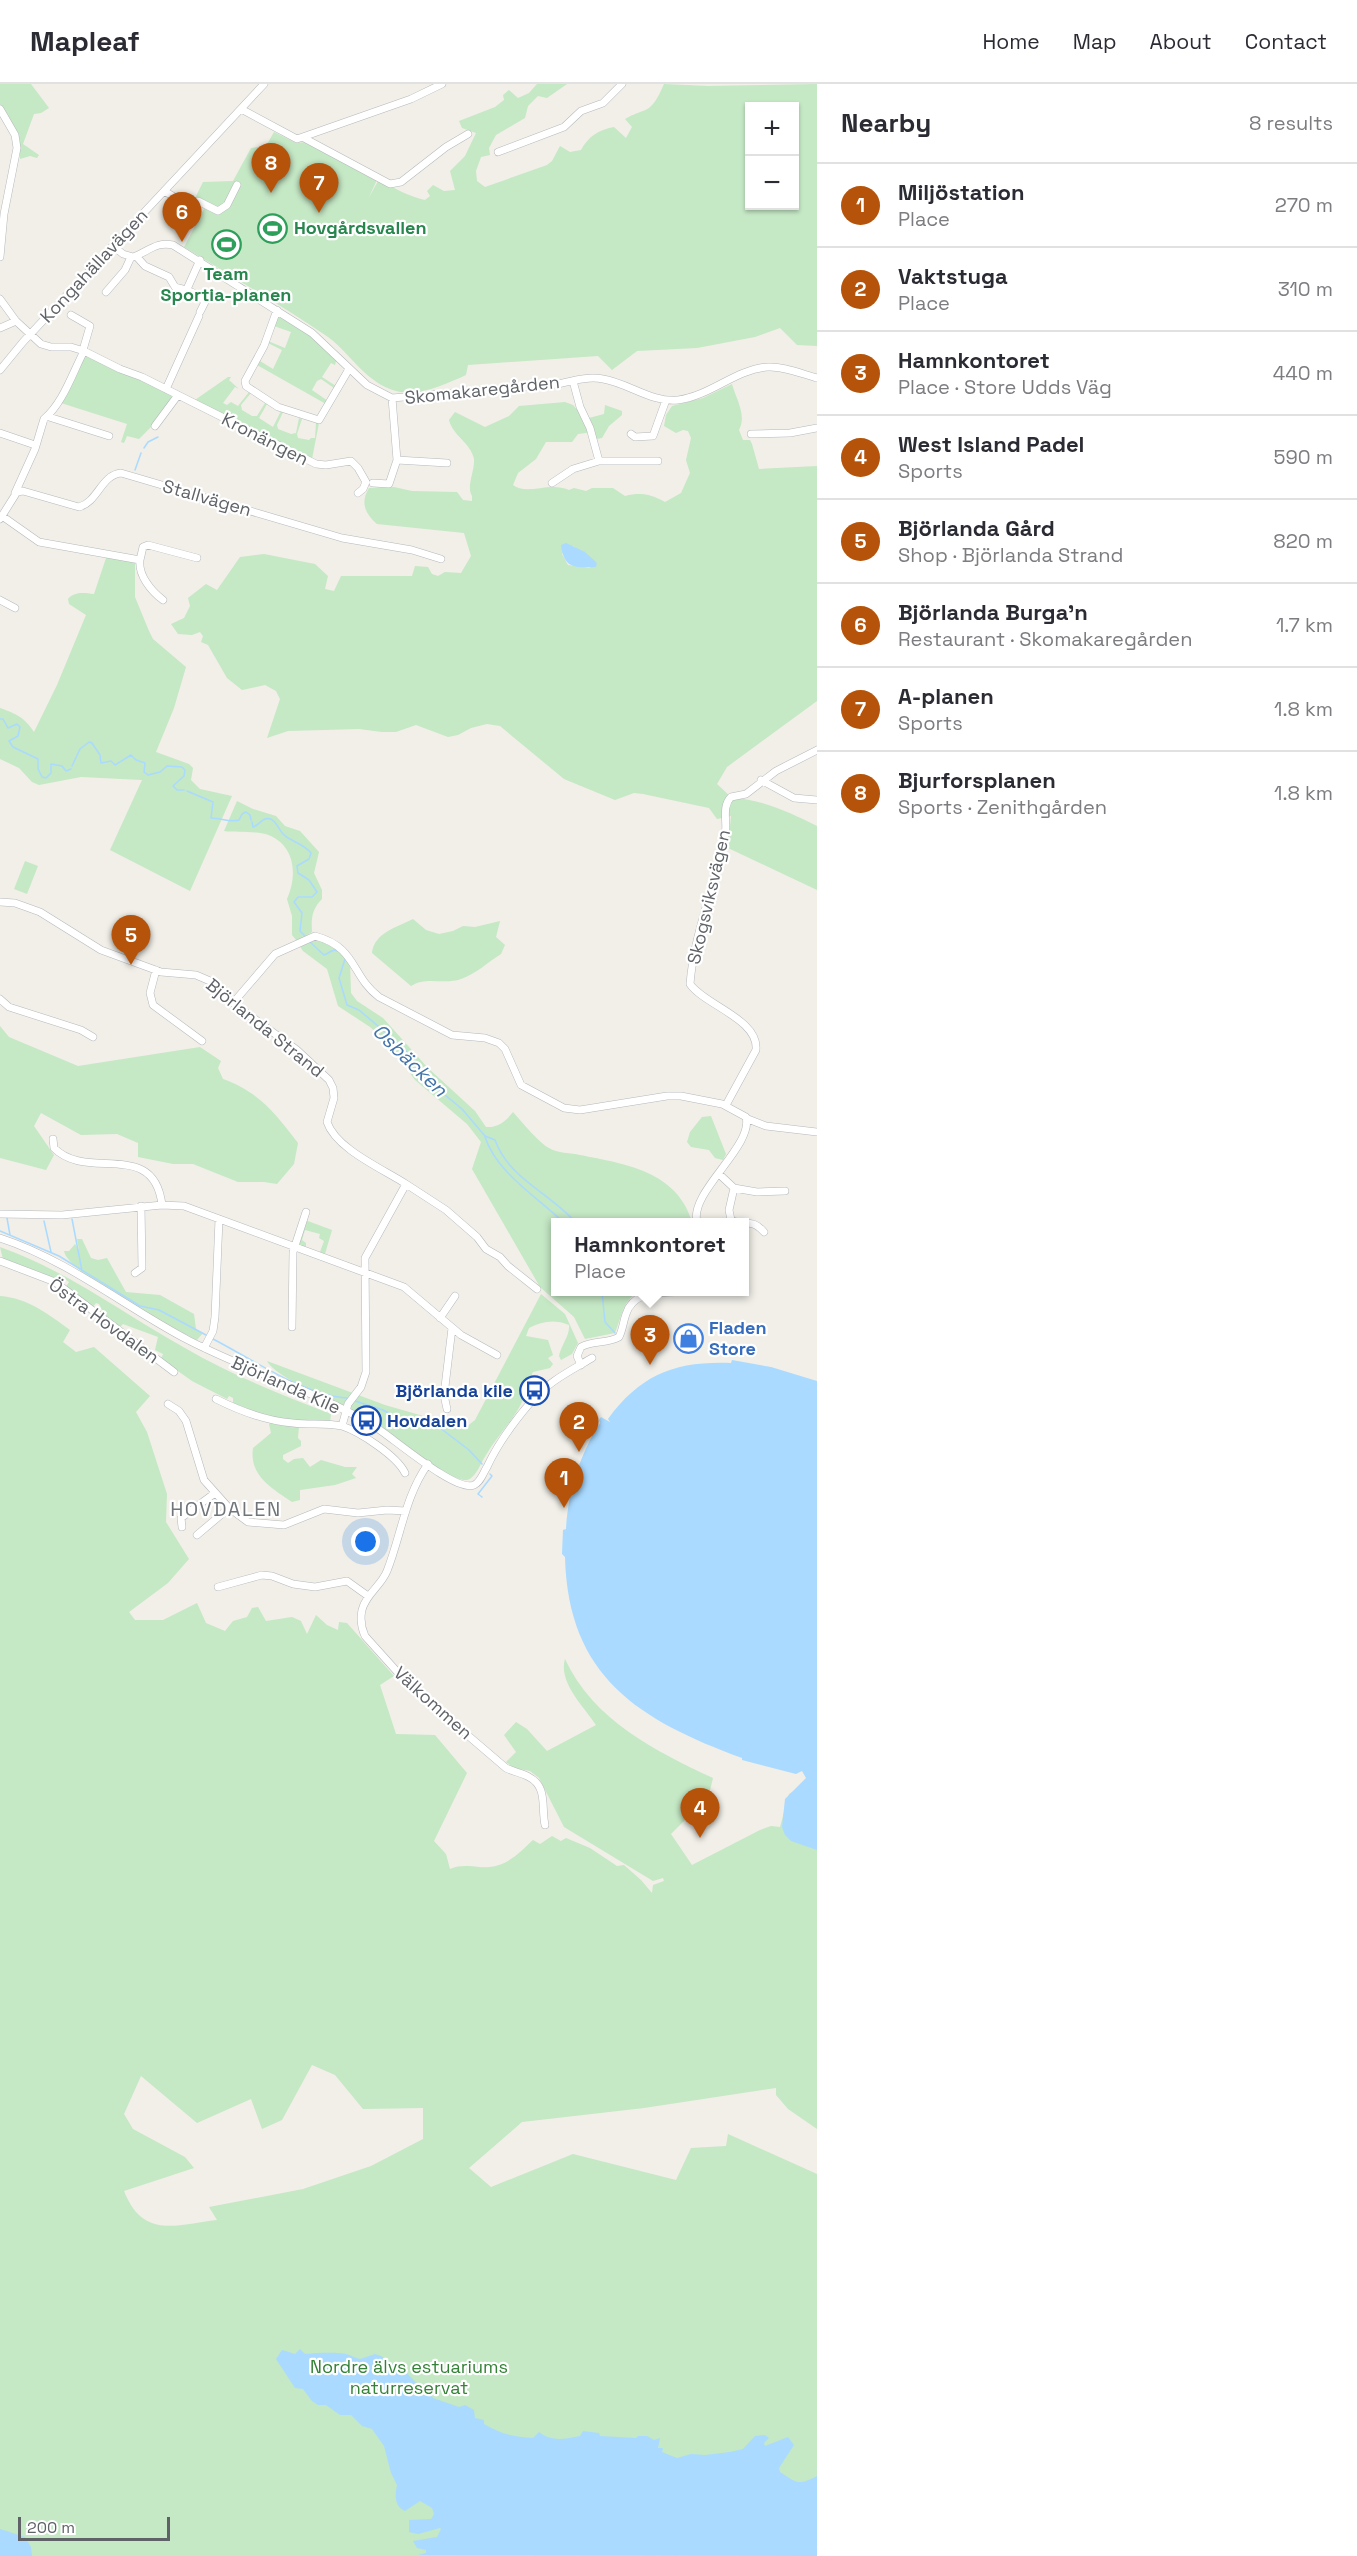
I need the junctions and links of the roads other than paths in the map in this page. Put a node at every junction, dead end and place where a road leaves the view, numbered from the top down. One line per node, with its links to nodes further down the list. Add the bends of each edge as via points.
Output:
1 (264, 84): 5 (street, Kongahällavägen)
2 (442, 84): 7 (street)
3 (622, 84): 8 (street, via 603,103 581,111 564,127)
4 (0, 109): 11 (street, via 15,135 17,148)
5 (241, 109): 7 (street, via 293,139); 10 (street, Kongahällavägen)
6 (468, 134): 7 (street, via 395,184)
7 (304, 138)
8 (498, 152)
9 (237, 185): 10 (street, via 227,205 218,211 198,201 178,200)
10 (164, 191): 12 (street, Kongahällavägen)
11 (0, 245): 14 (street)
12 (113, 246): 13 (street); 23 (street, Kongahällavägen)
13 (133, 256): 15 (street, Skomakaregården, via 164,243); 16 (street, via 169,277 175,287); 17 (street)
14 (0, 257)
15 (200, 260): 16 (street); 19 (street, Skomakaregården)
16 (187, 289): 29 (street, via 204,300)
17 (106, 292)
18 (0, 299): 21 (street)
19 (277, 310): 25 (street, Skomakaregården, via 322,341); 25 (street, via 246,386 278,407 319,420)
20 (71, 315): 24 (street, via 90,326)
21 (16, 321): 22 (street); 23 (street)
22 (0, 328)
23 (30, 335): 24 (street, Kronängen, via 46,346); 26 (street, Kongahällavägen)
24 (84, 351): 29 (street, Kronängen); 33 (street)
25 (349, 369): 31 (street, Skomakaregården, via 367,385)
26 (0, 370)
27 (817, 378): 32 (street, Skomakaregården, via 768,367 702,394)
28 (573, 381): 31 (street, Skomakaregården); 32 (street, Skomakaregården, via 604,379); 42 (street, Skomakaregården)
29 (166, 389): 30 (street, Kronängen)
30 (178, 395): 34 (street); 48 (street, Kronängen, via 316,464 351,461 366,482)
31 (392, 398): 41 (street, Skomakaregården)
32 (666, 400): 37 (street, via 653,436)
33 (50, 417): 39 (street); 40 (street, via 44,419)
34 (155, 426)
35 (817, 428): 38 (street, via 790,434)
36 (0, 433): 40 (street)
37 (631, 434)
38 (751, 434)
39 (109, 436)
40 (35, 445): 47 (street)
41 (397, 460): 44 (street); 45 (street, via 389,484)
42 (599, 461): 43 (street); 46 (street, via 573,469)
43 (658, 461)
44 (447, 463)
45 (373, 483)
46 (552, 483)
47 (15, 493): 49 (street); 51 (street, Stallvägen, via 23,491 79,507 92,500 112,476 121,473 342,538)
48 (358, 493)
49 (1, 518): 52 (street, via 39,542)
50 (197, 558): 52 (street, via 148,545 143,547)
51 (441, 559)
52 (140, 560): 54 (street, via 139,570)
53 (0, 600): 55 (street)
54 (162, 600)
55 (15, 608)
56 (817, 750): 57 (street, Skogsviksvägen)
57 (761, 780): 58 (street, via 794,798); 65 (street, Skogsviksvägen, via 746,794 730,797 726,804 726,833 701,923 690,981 693,989 745,1026 757,1045)
58 (817, 800)
59 (0, 902): 60 (street, Björlanda Strand, via 40,912 95,948)
60 (156, 970): 62 (street, Björlanda Strand, via 201,976); 64 (street, via 150,993 153,1005)
61 (0, 999): 63 (street, via 9,1007)
62 (233, 1003): 65 (street, via 275,954 315,936 346,953 369,989 379,997 452,1035 499,1043 521,1085 569,1110 667,1096); 70 (street, Björlanda Strand, via 297,1050 329,1080 334,1098 327,1122 334,1134)
63 (93, 1037)
64 (201, 1041)
65 (726, 1105): 66 (street)
66 (748, 1119): 67 (street, via 766,1126); 69 (street, via 743,1135)
67 (817, 1132)
68 (53, 1139): 73 (street, via 54,1148 71,1158 140,1168 152,1179)
69 (719, 1174): 71 (street); 77 (street, via 696,1207)
70 (406, 1184): 85 (street, via 366,1254); 87 (street, Björlanda Strand, via 467,1227 486,1249)
71 (734, 1188): 72 (street); 78 (street)
72 (785, 1191)
73 (162, 1205): 74 (street); 79 (street, via 184,1206)
74 (141, 1206): 76 (street, via 62,1215); 86 (street, via 142,1268)
75 (306, 1212): 83 (street)
76 (0, 1214)
77 (697, 1218)
78 (731, 1218)
79 (219, 1219): 83 (street); 93 (street, via 215,1317)
80 (749, 1223): 81 (street)
81 (764, 1232)
82 (0, 1238): 93 (street, Björlanda Kile, via 44,1256)
83 (294, 1247): 85 (street); 91 (street)
84 (0, 1261): 97 (street, Östra Hovdalen, via 55,1282)
85 (365, 1272): 90 (street, via 410,1290); 101 (street, via 366,1372 362,1386)
86 (135, 1273)
87 (537, 1289)
88 (455, 1296): 90 (street)
89 (643, 1296): 96 (street, via 627,1312 619,1337 591,1342 579,1349)
90 (440, 1318): 92 (street)
91 (292, 1327)
92 (452, 1328): 94 (street); 100 (street, via 444,1395)
93 (204, 1348): 101 (street, Björlanda Kile)
94 (497, 1355)
95 (592, 1358): 96 (street, Björlanda Kile)
96 (581, 1365): 103 (street, Björlanda Kile, via 551,1382 532,1400 497,1446 477,1483 459,1484)
97 (174, 1372)
98 (216, 1399): 102 (street, via 270,1419)
99 (168, 1404): 105 (street, via 186,1421 204,1480)
100 (447, 1409)
101 (345, 1411): 102 (street); 103 (street, Björlanda Kile, via 376,1427)
102 (342, 1426): 104 (street, via 374,1445)
103 (428, 1464): 107 (street, Välkommen, via 414,1486)
104 (405, 1473)
105 (215, 1493): 106 (street); 108 (street, via 181,1518)
106 (229, 1508): 107 (street, via 248,1522 284,1525 324,1509 358,1513); 109 (street)
107 (406, 1511): 111 (street, Välkommen, via 387,1571)
108 (182, 1527)
109 (197, 1535)
110 (218, 1587): 111 (street, via 262,1575 315,1587 347,1581)
111 (368, 1596): 112 (street, Välkommen, via 360,1618 365,1636 410,1686 498,1762 536,1782 544,1798)
112 (544, 1825)

